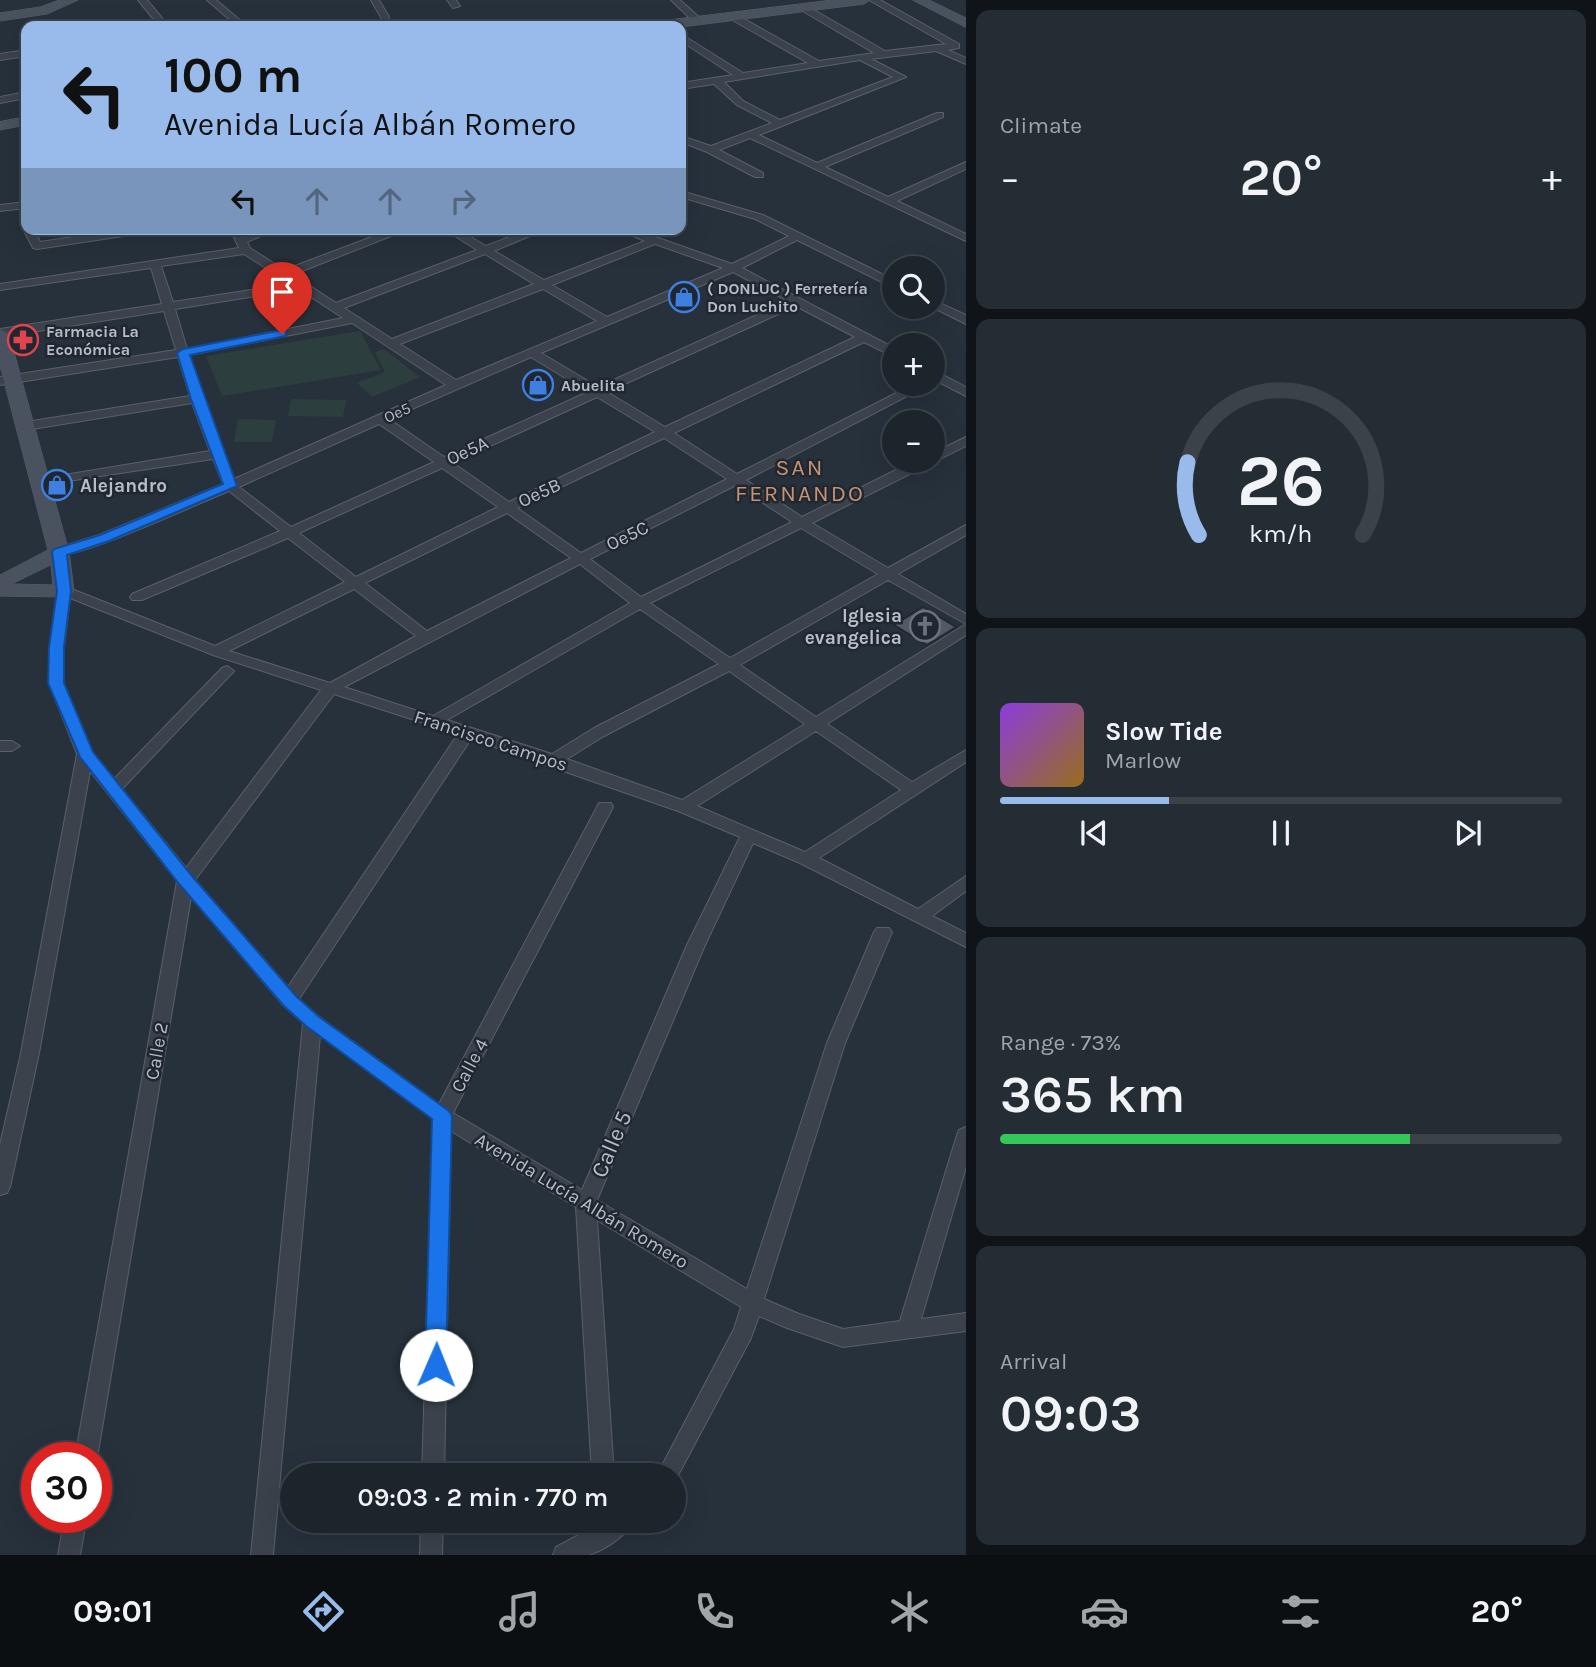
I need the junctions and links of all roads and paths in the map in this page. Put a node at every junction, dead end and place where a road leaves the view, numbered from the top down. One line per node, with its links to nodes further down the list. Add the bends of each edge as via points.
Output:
1 (72, 0): 10 (street, via 42,11)
2 (142, 0): 13 (street)
3 (211, 0): 14 (street)
4 (375, 0): 12 (street)
5 (675, 0): 15 (street)
6 (864, 0): 9 (street)
7 (873, 0): 19 (street, via 956,46)
8 (919, 0): 17 (street)
9 (804, 8): 11 (street); 21 (street)
10 (0, 16)
11 (732, 16): 15 (street); 25 (street)
12 (385, 17)
13 (159, 20)
14 (236, 21)
15 (698, 21): 16 (street)
16 (686, 23)
17 (966, 23)
18 (686, 40): 26 (street)
19 (937, 48): 21 (street); 24 (street)
20 (21, 54): 22 (street)
21 (883, 54): 23 (street)
22 (0, 57)
23 (861, 57): 25 (street); 33 (street, via 901,77)
24 (966, 61)
25 (817, 64): 26 (street)
26 (743, 77): 27 (street)
27 (717, 81): 28 (street); 33 (street, via 740,103)
28 (686, 85)
29 (21, 96): 30 (street)
30 (0, 100)
31 (940, 115): 39 (street)
32 (21, 122): 34 (street)
33 (779, 123): 35 (street)
34 (0, 126)
35 (749, 134): 37 (street); 39 (street)
36 (686, 141): 37 (street)
37 (710, 149): 40 (street)
38 (966, 165): 42 (street)
39 (818, 166): 42 (street)
40 (759, 175)
41 (686, 195): 51 (street, via 759,216)
42 (890, 200): 52 (street)
43 (21, 205): 44 (street)
44 (0, 208)
45 (31, 235): 46 (street, via 37,246)
46 (81, 235)
47 (388, 235): 58 (street)
48 (460, 235): 55 (street)
49 (526, 235): 55 (street)
50 (641, 235): 54 (street)
51 (799, 235): 57 (street, Oe5); 59 (street)
52 (964, 235)
53 (241, 240): 56 (street); 58 (street)
54 (657, 240): 57 (street); 60 (street)
55 (489, 250): 60 (street); 65 (street)
56 (155, 264): 62 (street); 64 (street)
57 (733, 268): 63 (street); 69 (street, Oe5)
58 (286, 273): 61 (street)
59 (882, 278)
60 (545, 284): 69 (street); 72 (street)
61 (305, 285): 64 (street); 65 (street)
62 (0, 287)
63 (796, 302): 71 (street); 79 (street, Oe5A)
64 (166, 305): 70 (street); 74 (street)
65 (337, 307): 67 (street)
66 (945, 309): 68 (street)
67 (356, 319): 72 (street); 74 (street)
68 (966, 320)
69 (606, 321): 75 (street, Oe5)
70 (0, 333): 76 (street)
71 (864, 337): 73 (street); 85 (street, Oe5B)
72 (393, 343): 78 (street)
73 (882, 347)
74 (183, 353): 76 (street); 82 (street)
75 (534, 354): 78 (street, Oe5); 79 (street)
76 (7, 380): 84 (street)
77 (945, 383): 80 (street)
78 (456, 385): 83 (street, Oe5)
79 (594, 392): 85 (street); 89 (street, Oe5A)
80 (966, 392)
81 (897, 396): 91 (street, Oe5C)
82 (197, 399): 84 (street); 88 (street)
83 (381, 419): 89 (street); 93 (street, Oe5)
84 (26, 426): 92 (street)
85 (666, 433): 91 (street); 94 (street, Oe5B)
86 (966, 441): 87 (street)
87 (945, 452)
88 (217, 454): 92 (street); 93 (street)
89 (443, 461): 94 (street); 97 (street, Oe5A)
90 (901, 473): 95 (street)
91 (738, 479): 95 (street); 99 (street, Oe5C)
92 (40, 483): 98 (street, Avenida Lucía Albán Romero)
93 (230, 486): 97 (street); 98 (street, Oe5)
94 (507, 508): 99 (street); 102 (street, Oe5B)
95 (801, 522): 100 (street); 106 (street)
96 (966, 529): 100 (street)
97 (288, 533): 102 (street); 105 (street, Oe5A)
98 (59, 552): 101 (street); 104 (street, Avenida Lucía Albán Romero)
99 (580, 558): 106 (street); 109 (street, Oe5C)
100 (889, 572): 107 (street); 111 (street)
101 (0, 581)
102 (356, 583): 109 (street); 110 (street, Oe5B)
103 (0, 590): 104 (street, Francisco Campos)
104 (64, 591): 110 (street, Francisco Campos); 117 (street, Avenida Lucía Albán Romero, via 56,683)
105 (137, 597)
106 (640, 603): 111 (street); 114 (street)
107 (966, 620)
108 (966, 629): 115 (street)
109 (427, 638): 113 (street, Oe5C)
110 (216, 651): 113 (street, Francisco Campos)
111 (731, 664): 115 (street); 119 (street)
112 (228, 671): 120 (street)
113 (330, 689): 114 (street, Francisco Campos); 126 (street, Calle 2)
114 (435, 721): 116 (street, Francisco Campos)
115 (818, 724): 121 (street); 123 (street)
116 (467, 732): 119 (street, Francisco Campos); 131 (street)
117 (85, 754): 120 (street, Avenida Lucía Albán Romero); 135 (street, via 30,1053)
118 (966, 755): 121 (street)
119 (554, 760): 123 (street, Francisco Campos)
120 (113, 789): 126 (street, Avenida Lucía Albán Romero)
121 (911, 789): 125 (street)
122 (605, 807): 133 (street, Calle 4)
123 (684, 807): 124 (street, Francisco Campos)
124 (749, 835): 125 (street, Francisco Campos); 136 (street, Calle 5, via 696,945)
125 (806, 859): 128 (street, Francisco Campos)
126 (186, 880): 131 (street, Avenida Lucía Albán Romero); 140 (street, Calle 2)
127 (966, 882): 128 (street)
128 (919, 917): 130 (street, Francisco Campos)
129 (883, 932): 137 (street, via 836,1043)
130 (966, 941)
131 (289, 1000): 132 (street, Avenida Lucía Albán Romero)
132 (312, 1021): 133 (street, Avenida Lucía Albán Romero); 148 (street)
133 (442, 1116): 136 (street, Avenida Lucía Albán Romero); 141 (street, Calle 4)
134 (966, 1135): 139 (street)
135 (0, 1187)
136 (586, 1203): 137 (street, Avenida Lucía Albán Romero); 142 (street, Calle 5)
137 (752, 1303): 139 (street, Avenida Lucía Albán Romero, via 843,1338); 143 (street, via 744,1331)
138 (966, 1322): 139 (street, Avenida Lucía Albán Romero)
139 (908, 1328)
140 (89, 1442)
141 (433, 1463)
142 (602, 1463)
143 (674, 1463)
144 (73, 1533): 147 (street)
145 (432, 1533): 149 (street)
146 (599, 1533): 150 (street)
147 (69, 1555)
148 (262, 1555)
149 (431, 1555)
150 (564, 1555)

